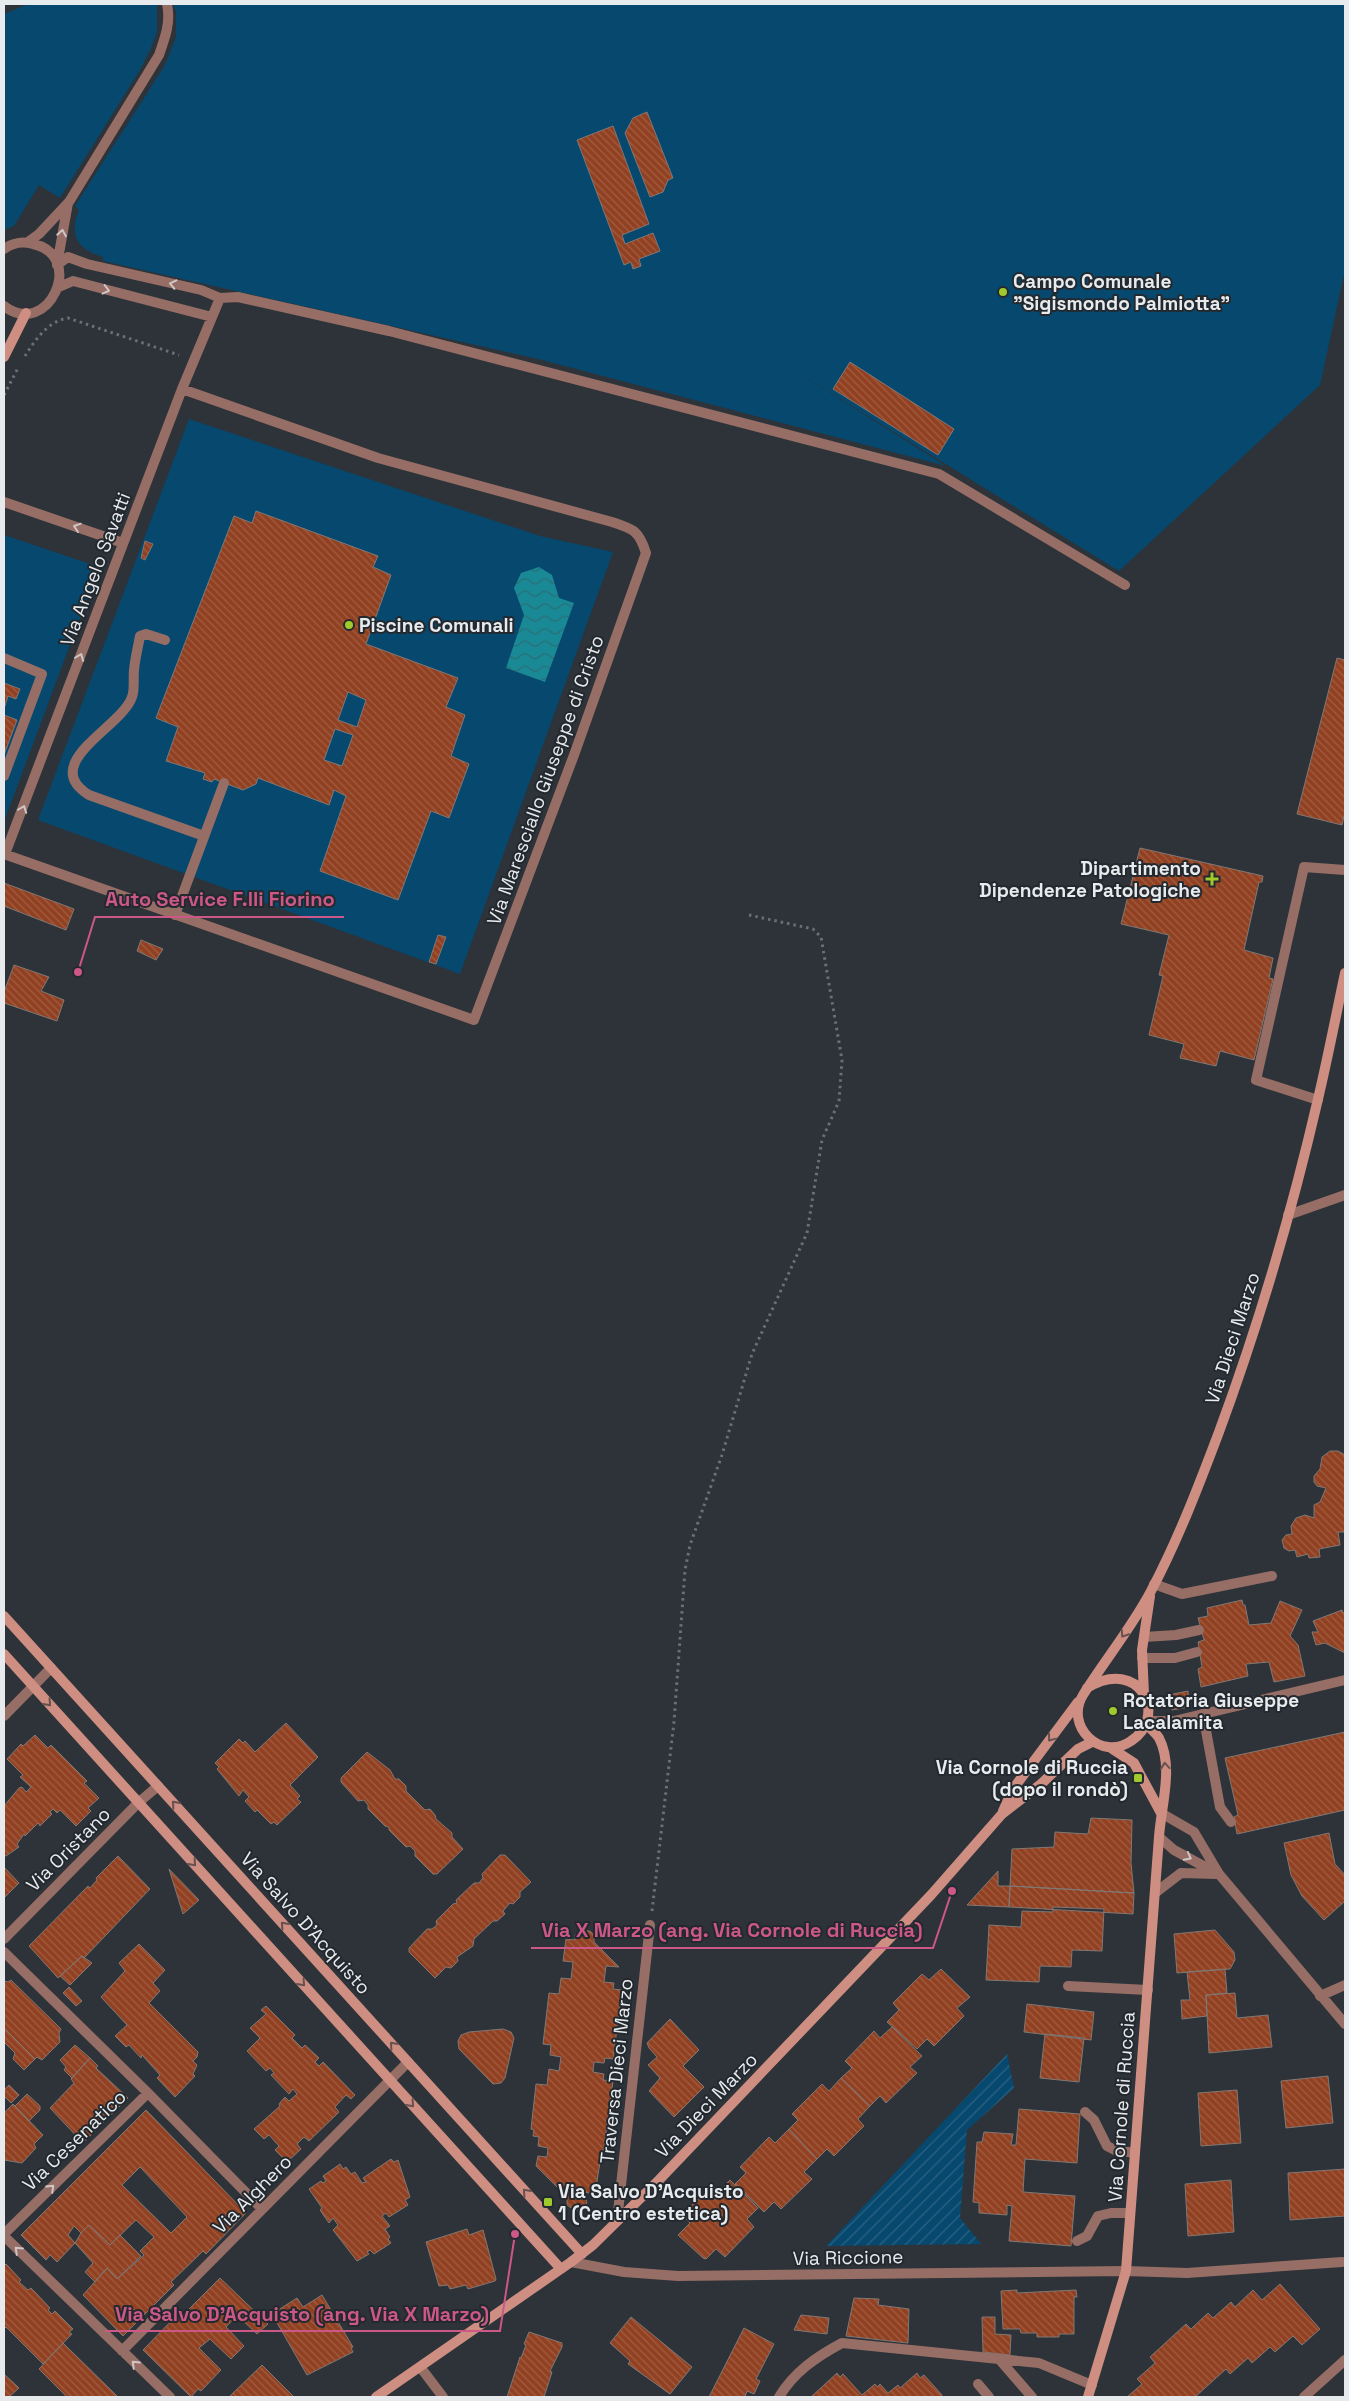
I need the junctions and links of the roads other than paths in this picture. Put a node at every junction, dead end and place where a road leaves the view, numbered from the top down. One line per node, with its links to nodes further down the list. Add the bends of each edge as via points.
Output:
1 (167, 4): 2 (street, via 167,31 159,55)
2 (69, 202): 3 (street); 5 (street, one-way to 2)
3 (28, 242): 4 (street); 5 (street, via 46,249)
4 (4, 249)
5 (57, 265): 6 (street); 7 (street, one-way to 5, via 201,290 68,257)
6 (59, 287): 9 (street, via 46,305); 10 (street, one-way to 10, via 74,282)
7 (220, 298): 10 (street, Via Angelo Savatti); 15 (street, via 238,298 389,331 939,474)
8 (4, 306): 9 (street)
9 (26, 313): 11 (street)
10 (212, 317): 12 (street, Via Angelo Savatti)
11 (4, 357)
12 (182, 389): 14 (street, Via Angelo Savatti); 23 (street, Via Maresciallo Giuseppe di Cristo, via 378,458 628,527 641,537 646,554 474,1020)
13 (4, 502): 14 (street, one-way to 13)
14 (123, 543): 21 (street, Via Angelo Savatti, one-way to 14)
15 (1125, 585)
16 (165, 640): 20 (street, via 146,634 140,636 132,697 122,713 85,746 73,766 73,779 78,788 89,795)
17 (4, 658): 18 (street, via 42,674)
18 (4, 776)
19 (224, 783): 20 (street)
20 (204, 836): 23 (street)
21 (5, 854): 23 (street, Via Maresciallo Giuseppe di Cristo)
22 (1345, 870): 26 (street, via 1304,868 1256,1080)
23 (175, 915)
24 (1345, 973): 25 (street, Via Dieci Marzo)
25 (1344, 988): 26 (street, Via Dieci Marzo)
26 (1318, 1100): 28 (street, Via Dieci Marzo)
27 (1345, 1195): 28 (street)
28 (1288, 1215): 30 (street, Via Dieci Marzo, via 1228,1408 1200,1484)
29 (1272, 1576): 30 (street, via 1182,1594)
30 (1152, 1588): 33 (street); 40 (street, Via Dieci Marzo, one-way to 40)
31 (4, 1616): 37 (street, Via Salvo D'Acquisto)
32 (1198, 1630): 33 (street)
33 (1144, 1637): 36 (street)
34 (1197, 1652): 36 (street, via 1175,1658)
35 (4, 1654): 39 (street)
36 (1142, 1658): 41 (street)
37 (51, 1668): 39 (street); 48 (street, Via Salvo D'Acquisto)
38 (1345, 1680): 43 (street)
39 (33, 1686): 44 (street); 49 (street, one-way to 49)
40 (1087, 1688): 41 (street, via 1102,1679 1121,1679 1136,1684); 42 (street)
41 (1144, 1694): 45 (street, via 1148,1712)
42 (1080, 1699): 46 (street, via 1079,1725); 50 (street, Via Dieci Marzo, one-way to 50, via 1013,1789)
43 (1202, 1714): 45 (street); 52 (street, via 1220,1808)
44 (4, 1716)
45 (1146, 1724): 47 (street, via 1131,1741); 51 (street, Via Cornole di Ruccia, one-way to 45, via 1166,1789 1165,1761 1159,1737)
46 (1092, 1742): 47 (street); 50 (street, Via Dieci Marzo, via 1078,1749 1041,1784)
47 (1112, 1748): 51 (street, via 1134,1764)
48 (158, 1786): 49 (street, Via Oristano); 64 (street, Via Salvo D'Acquisto, one-way to 48)
49 (138, 1803): 57 (street, Via Oristano); 65 (street, one-way to 65)
50 (1002, 1814): 71 (street, Via Dieci Marzo, via 931,1895)
51 (1161, 1814): 53 (street, Via Cornole di Ruccia); 54 (street, via 1194,1832)
52 (1231, 1822)
53 (1159, 1837): 54 (street, one-way to 54, via 1174,1850); 55 (street, Via Cornole di Ruccia)
54 (1219, 1874): 55 (street, via 1182,1873); 62 (street, via 1283,1947)
55 (1155, 1893): 61 (street, Via Cornole di Ruccia)
56 (650, 1925): 71 (street, Traversa Dieci Marzo)
57 (4, 1939)
58 (4, 1952): 66 (street)
59 (1345, 1985): 62 (street)
60 (1068, 1986): 61 (street)
61 (1148, 1990): 68 (street, Via Cornole di Ruccia)
62 (1320, 1996): 63 (street)
63 (1345, 2024)
64 (408, 2062): 65 (street, Via Alghero); 74 (street, Via Salvo D'Acquisto, one-way to 64)
65 (390, 2080): 69 (street, Via Alghero); 77 (street, one-way to 77)
66 (148, 2093): 69 (street); 72 (street, Via Cesenatico, one-way to 66)
67 (1085, 2112): 68 (street, via 1094,2120 1107,2146)
68 (1135, 2153): 70 (street, Via Cornole di Ruccia)
69 (262, 2209): 79 (street, Via Alghero)
70 (1130, 2213): 73 (street, via 1098,2216 1087,2236); 78 (street, Via Cornole di Ruccia)
71 (617, 2221): 74 (street, Via Dieci Marzo)
72 (4, 2235): 79 (street, one-way to 72)
73 (1077, 2242)
74 (582, 2254): 75 (street, Via Dieci Marzo)
75 (571, 2262): 77 (street, Via Dieci Marzo); 78 (street, Via Riccione, via 624,2272 678,2276)
76 (1342, 2262): 78 (street, Via Riccione, via 1188,2273)
77 (561, 2269): 82 (street, Via Dieci Marzo)
78 (1126, 2272): 84 (street, Via Cornole di Ruccia)
79 (122, 2351): 85 (street, one-way to 79)
80 (999, 2358): 84 (street, via 1039,2363); 88 (street, via 842,2343 817,2356 788,2382); 90 (street)
81 (1345, 2360): 92 (street)
82 (421, 2368): 86 (street, Via Dieci Marzo); 87 (street)
83 (978, 2384): 89 (street)
84 (1092, 2385): 91 (street, Via Cornole di Ruccia)
85 (170, 2397)
86 (376, 2397)
87 (443, 2397)
88 (779, 2397)
89 (989, 2397)
90 (1032, 2397)
91 (1088, 2397)
92 (1304, 2397)

